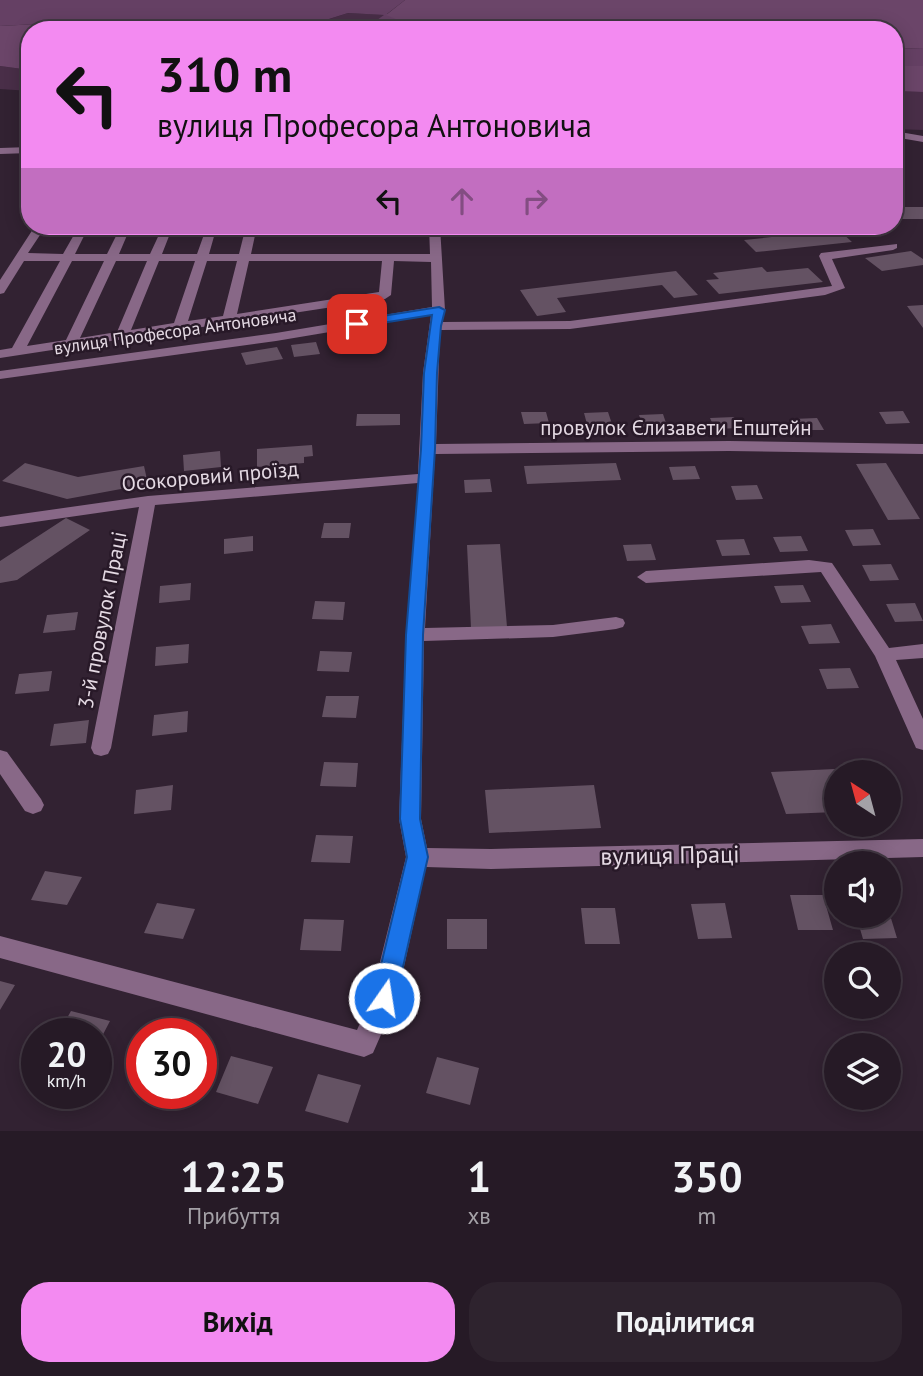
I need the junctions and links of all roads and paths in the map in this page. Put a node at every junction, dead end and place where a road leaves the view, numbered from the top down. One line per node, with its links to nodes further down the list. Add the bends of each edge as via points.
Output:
1 (903, 136): 2 (street)
2 (923, 139)
3 (0, 150): 4 (street)
4 (21, 150)
5 (34, 235): 13 (street)
6 (79, 235): 14 (street)
7 (121, 235): 15 (street)
8 (165, 235): 16 (street)
9 (209, 235): 17 (street)
10 (248, 235): 18 (street)
11 (436, 235): 20 (street)
12 (893, 247): 22 (street, вулиця Професора Антоновича, via 825,256 839,288 825,291 570,326)
13 (20, 257): 14 (street); 21 (street)
14 (66, 257): 15 (street); 27 (street)
15 (110, 257): 16 (street); 26 (street)
16 (156, 257): 17 (street); 25 (street)
17 (202, 257): 18 (street); 24 (street)
18 (242, 257): 19 (street); 23 (street)
19 (387, 257): 20 (street); 23 (street, via 386,295)
20 (437, 258): 22 (street)
21 (0, 290)
22 (437, 318): 29 (street, вулиця Професора Антоновича); 30 (street)
23 (229, 319): 24 (street)
24 (180, 327): 25 (street)
25 (122, 336): 26 (street)
26 (71, 343): 27 (street)
27 (17, 352): 28 (street)
28 (0, 354)
29 (0, 375)
30 (428, 449): 31 (street, провулок Єлизавети Епштейн); 32 (street)
31 (923, 449)
32 (424, 478): 33 (street, Осокоровий проїзд); 37 (street)
33 (148, 500): 34 (street, Осокоровий проїзд); 41 (street, 3-й провулок Праці)
34 (0, 522)
35 (646, 577): 39 (street, via 826,567)
36 (616, 624): 37 (street, via 553,631)
37 (415, 635): 45 (street, via 410,819)
38 (923, 651): 39 (street)
39 (884, 655): 40 (street)
40 (923, 742)
41 (101, 748)
42 (0, 758): 43 (street)
43 (33, 804)
44 (923, 848): 45 (street, вулиця Праці)
45 (417, 857): 46 (street, via 384,998 364,1044)
46 (0, 947)

